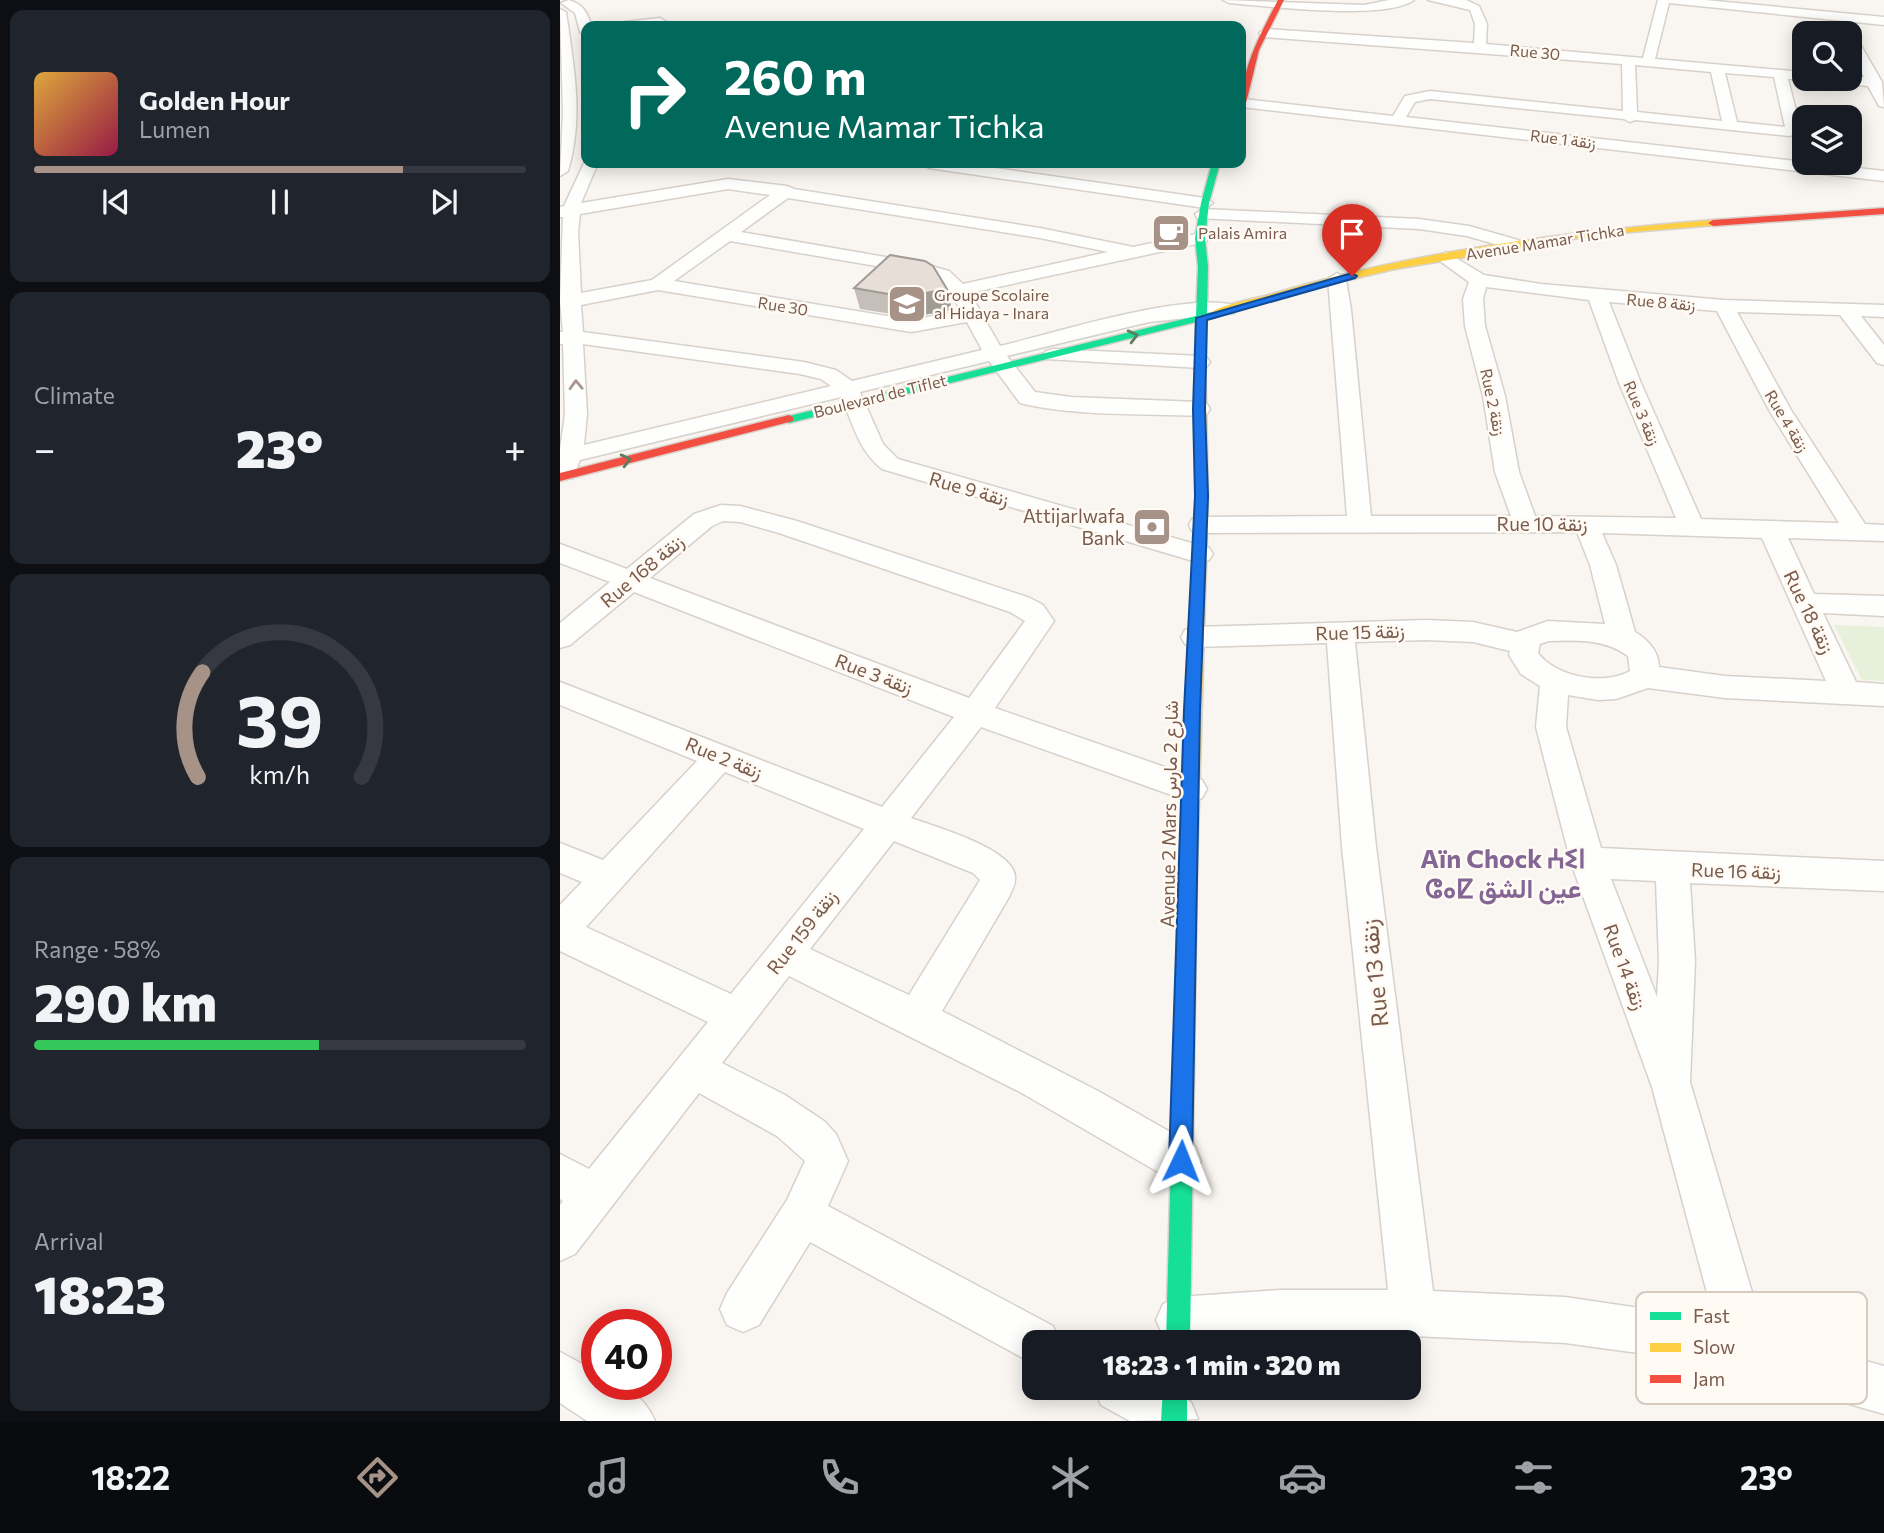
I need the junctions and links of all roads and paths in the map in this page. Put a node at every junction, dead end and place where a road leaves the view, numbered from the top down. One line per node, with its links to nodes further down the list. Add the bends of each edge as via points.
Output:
1 (1229, 0): 8 (street)
2 (1408, 0): 8 (street, via 1364,8)
3 (1434, 0): 7 (street)
4 (1664, 0): 18 (street)
5 (1670, 0): 10 (street)
6 (1838, 0): 10 (street)
7 (1471, 2): 15 (street, via 1480,19)
8 (1281, 3): 14 (street)
9 (565, 7): 11 (street, via 582,13); 24 (street)
10 (1842, 17): 12 (street); 13 (street)
11 (584, 21)
12 (1844, 21)
13 (1884, 21)
14 (1265, 33): 15 (street, Rue 30); 25 (street)
15 (1480, 47): 17 (street, Rue 30)
16 (1862, 58): 23 (street)
17 (1628, 60): 18 (street, Rue 30); 29 (street)
18 (1648, 62): 19 (street, Rue 30)
19 (1717, 68): 20 (street, Rue 30); 31 (street)
20 (1780, 74): 21 (street, Rue 30); 31 (street, via 1791,131)
21 (1792, 75)
22 (1862, 81): 23 (street)
23 (1875, 82): 26 (street)
24 (564, 88): 27 (street)
25 (1246, 89)
26 (1884, 103)
27 (565, 105): 32 (street, via 568,148)
28 (1246, 105): 30 (street, Rue 1 زنقة)
29 (1630, 118): 30 (street, via 1424,96 1410,99); 31 (street)
30 (1397, 120): 37 (street, Rue 1 زنقة)
31 (1731, 128)
32 (561, 167)
33 (588, 168): 41 (street)
34 (983, 168): 38 (street)
35 (1215, 168): 40 (street, Avenue 2 Mars شارع 2 مارس)
36 (1079, 170): 38 (street)
37 (1884, 176)
38 (1064, 183): 40 (street)
39 (787, 191): 41 (street, via 718,184); 43 (street); 46 (street, via 1052,234)
40 (1204, 209): 44 (street, Avenue 2 Mars شارع 2 مارس); 45 (street, via 1419,223)
41 (566, 211): 53 (street)
42 (1879, 214): 45 (street, Avenue Mamar Tichka, via 1623,229)
43 (728, 234): 50 (street); 51 (street, via 928,270 948,278)
44 (1200, 239): 46 (street); 58 (street, Avenue 2 Mars شارع 2 مارس)
45 (1512, 244): 47 (street, Avenue Mamar Tichka)
46 (1131, 252): 51 (street)
47 (1446, 257): 48 (street, Avenue Mamar Tichka); 49 (street, Rue 8 زنقة)
48 (1338, 279): 55 (street, Avenue Mamar Tichka); 71 (street)
49 (1479, 280): 52 (street, Rue 8 زنقة); 68 (street, Rue 2 زنقة, via 1473,315 1507,472)
50 (658, 284): 53 (street); 59 (street, Rue 30, via 908,325)
51 (959, 290): 59 (street)
52 (1597, 296): 54 (street, Rue 8 زنقة); 72 (street, Rue 3 زنقة)
53 (570, 301): 60 (street)
54 (1724, 306): 56 (street, Rue 8 زنقة); 74 (street, Rue 4 زنقة, via 1790,428)
55 (1227, 309): 58 (street, Avenue Mamar Tichka)
56 (1846, 310): 57 (street, Rue 8 زنقة); 62 (street)
57 (1884, 311)
58 (1202, 314): 61 (street, Boulevard de Tiflet, one-way to 58); 63 (street, Boulevard de Tiflet, via 1149,316); 64 (street, Avenue 2 Mars شارع 2 مارس)
59 (972, 315): 63 (street)
60 (566, 337): 65 (street, via 804,369 832,377); 67 (street, one-way to 60, via 576,414)
61 (1053, 355): 63 (street, Boulevard de Tiflet); 64 (street)
62 (1884, 359)
63 (998, 360): 65 (street, Boulevard de Tiflet); 66 (street, via 1024,395 1041,401)
64 (1200, 362): 66 (street, Avenue 2 Mars شارع 2 مارس)
65 (851, 396): 67 (street, Boulevard de Tiflet); 77 (street, Rue 9 زنقة, via 874,450 890,464)
66 (1199, 409): 70 (street, Avenue 2 Mars شارع 2 مارس)
67 (563, 467)
68 (1526, 524): 69 (street, Rue 10 زنقة); 71 (street, Rue 10 زنقة)
69 (1586, 524): 72 (street, Rue 10 زنقة); 85 (street, via 1604,565)
70 (1200, 525): 71 (street, Rue 10 زنقة); 77 (street, Avenue 2 Mars شارع 2 مارس)
71 (1360, 525)
72 (1692, 528): 73 (street, Rue 10 زنقة)
73 (1772, 530): 74 (street, Rue 10 زنقة); 79 (street, Rue 18 زنقة)
74 (1857, 532): 75 (street, Rue 10 زنقة)
75 (1884, 533)
76 (560, 553): 78 (street, Rue 3 زنقة)
77 (1200, 554): 83 (street, Avenue 2 Mars شارع 2 مارس)
78 (630, 582): 81 (street, Rue 168 زنقة, via 704,520 727,513 789,527 1020,605); 84 (street, Rue 168 زنقة); 92 (street, Rue 3 زنقة)
79 (1806, 603): 80 (street); 90 (street, Rue 18 زنقة)
80 (1884, 606)
81 (1040, 621): 92 (street, Rue 159 زنقة)
82 (1340, 633): 83 (street, Rue 15 زنقة); 86 (street, Rue 15 زنقة, via 1453,631); 113 (street, Rue 13 زنقة, via 1359,847)
83 (1195, 637): 94 (street, Avenue 2 Mars شارع 2 مارس)
84 (560, 638)
85 (1622, 638): 86 (street, via 1548,631); 87 (street, via 1645,657)
86 (1524, 644): 88 (street, via 1522,655 1527,664)
87 (1644, 677): 88 (street, via 1628,687 1609,688); 90 (street)
88 (1555, 681): 97 (street, Rue 14 زنقة, via 1551,727)
89 (560, 693): 93 (street, Rue 2 زنقة)
90 (1847, 694): 91 (street)
91 (1884, 695)
92 (975, 713): 94 (street, Rue 3 زنقة); 95 (street, Rue 159 زنقة)
93 (720, 757): 95 (street, Rue 2 زنقة); 100 (street)
94 (1191, 789): 107 (street, Avenue 2 Mars شارع 2 مارس)
95 (888, 823): 102 (street, Rue 159 زنقة); 104 (street, Rue 2 زنقة, via 985,862 998,874 997,886)
96 (560, 858): 100 (street)
97 (1588, 863): 98 (street, Rue 16 زنقة); 106 (street, Rue 14 زنقة)
98 (1672, 869): 99 (street, Rue 16 زنقة); 106 (street, Rue 14 زنقة, via 1677,961)
99 (1884, 876)
100 (607, 877): 101 (street)
101 (560, 931): 103 (street)
102 (783, 955): 103 (street, Rue 159 زنقة); 104 (street)
103 (737, 1016): 105 (street, Rue 159 زنقة)
104 (916, 1017): 107 (street, via 1126,1127)
105 (695, 1071): 108 (street, Rue 159 زنقة); 109 (street, via 781,1116 822,1145 827,1161)
106 (1672, 1087): 111 (street, Rue 14 زنقة)
107 (1181, 1161): 114 (street, Avenue 2 Mars شارع 2 مارس)
108 (577, 1185): 110 (street, Rue 159 زنقة)
109 (802, 1216): 112 (street); 117 (street)
110 (560, 1239)
111 (1730, 1292)
112 (743, 1309)
113 (1413, 1313): 115 (street, via 1279,1313); 116 (street)
114 (1178, 1330)
115 (1184, 1330)
116 (1636, 1330)
117 (1022, 1334)
118 (560, 1376): 123 (street)
119 (1867, 1385): 120 (street)
120 (1884, 1390)
121 (1150, 1400): 122 (street)
122 (1174, 1409)
123 (631, 1421)

